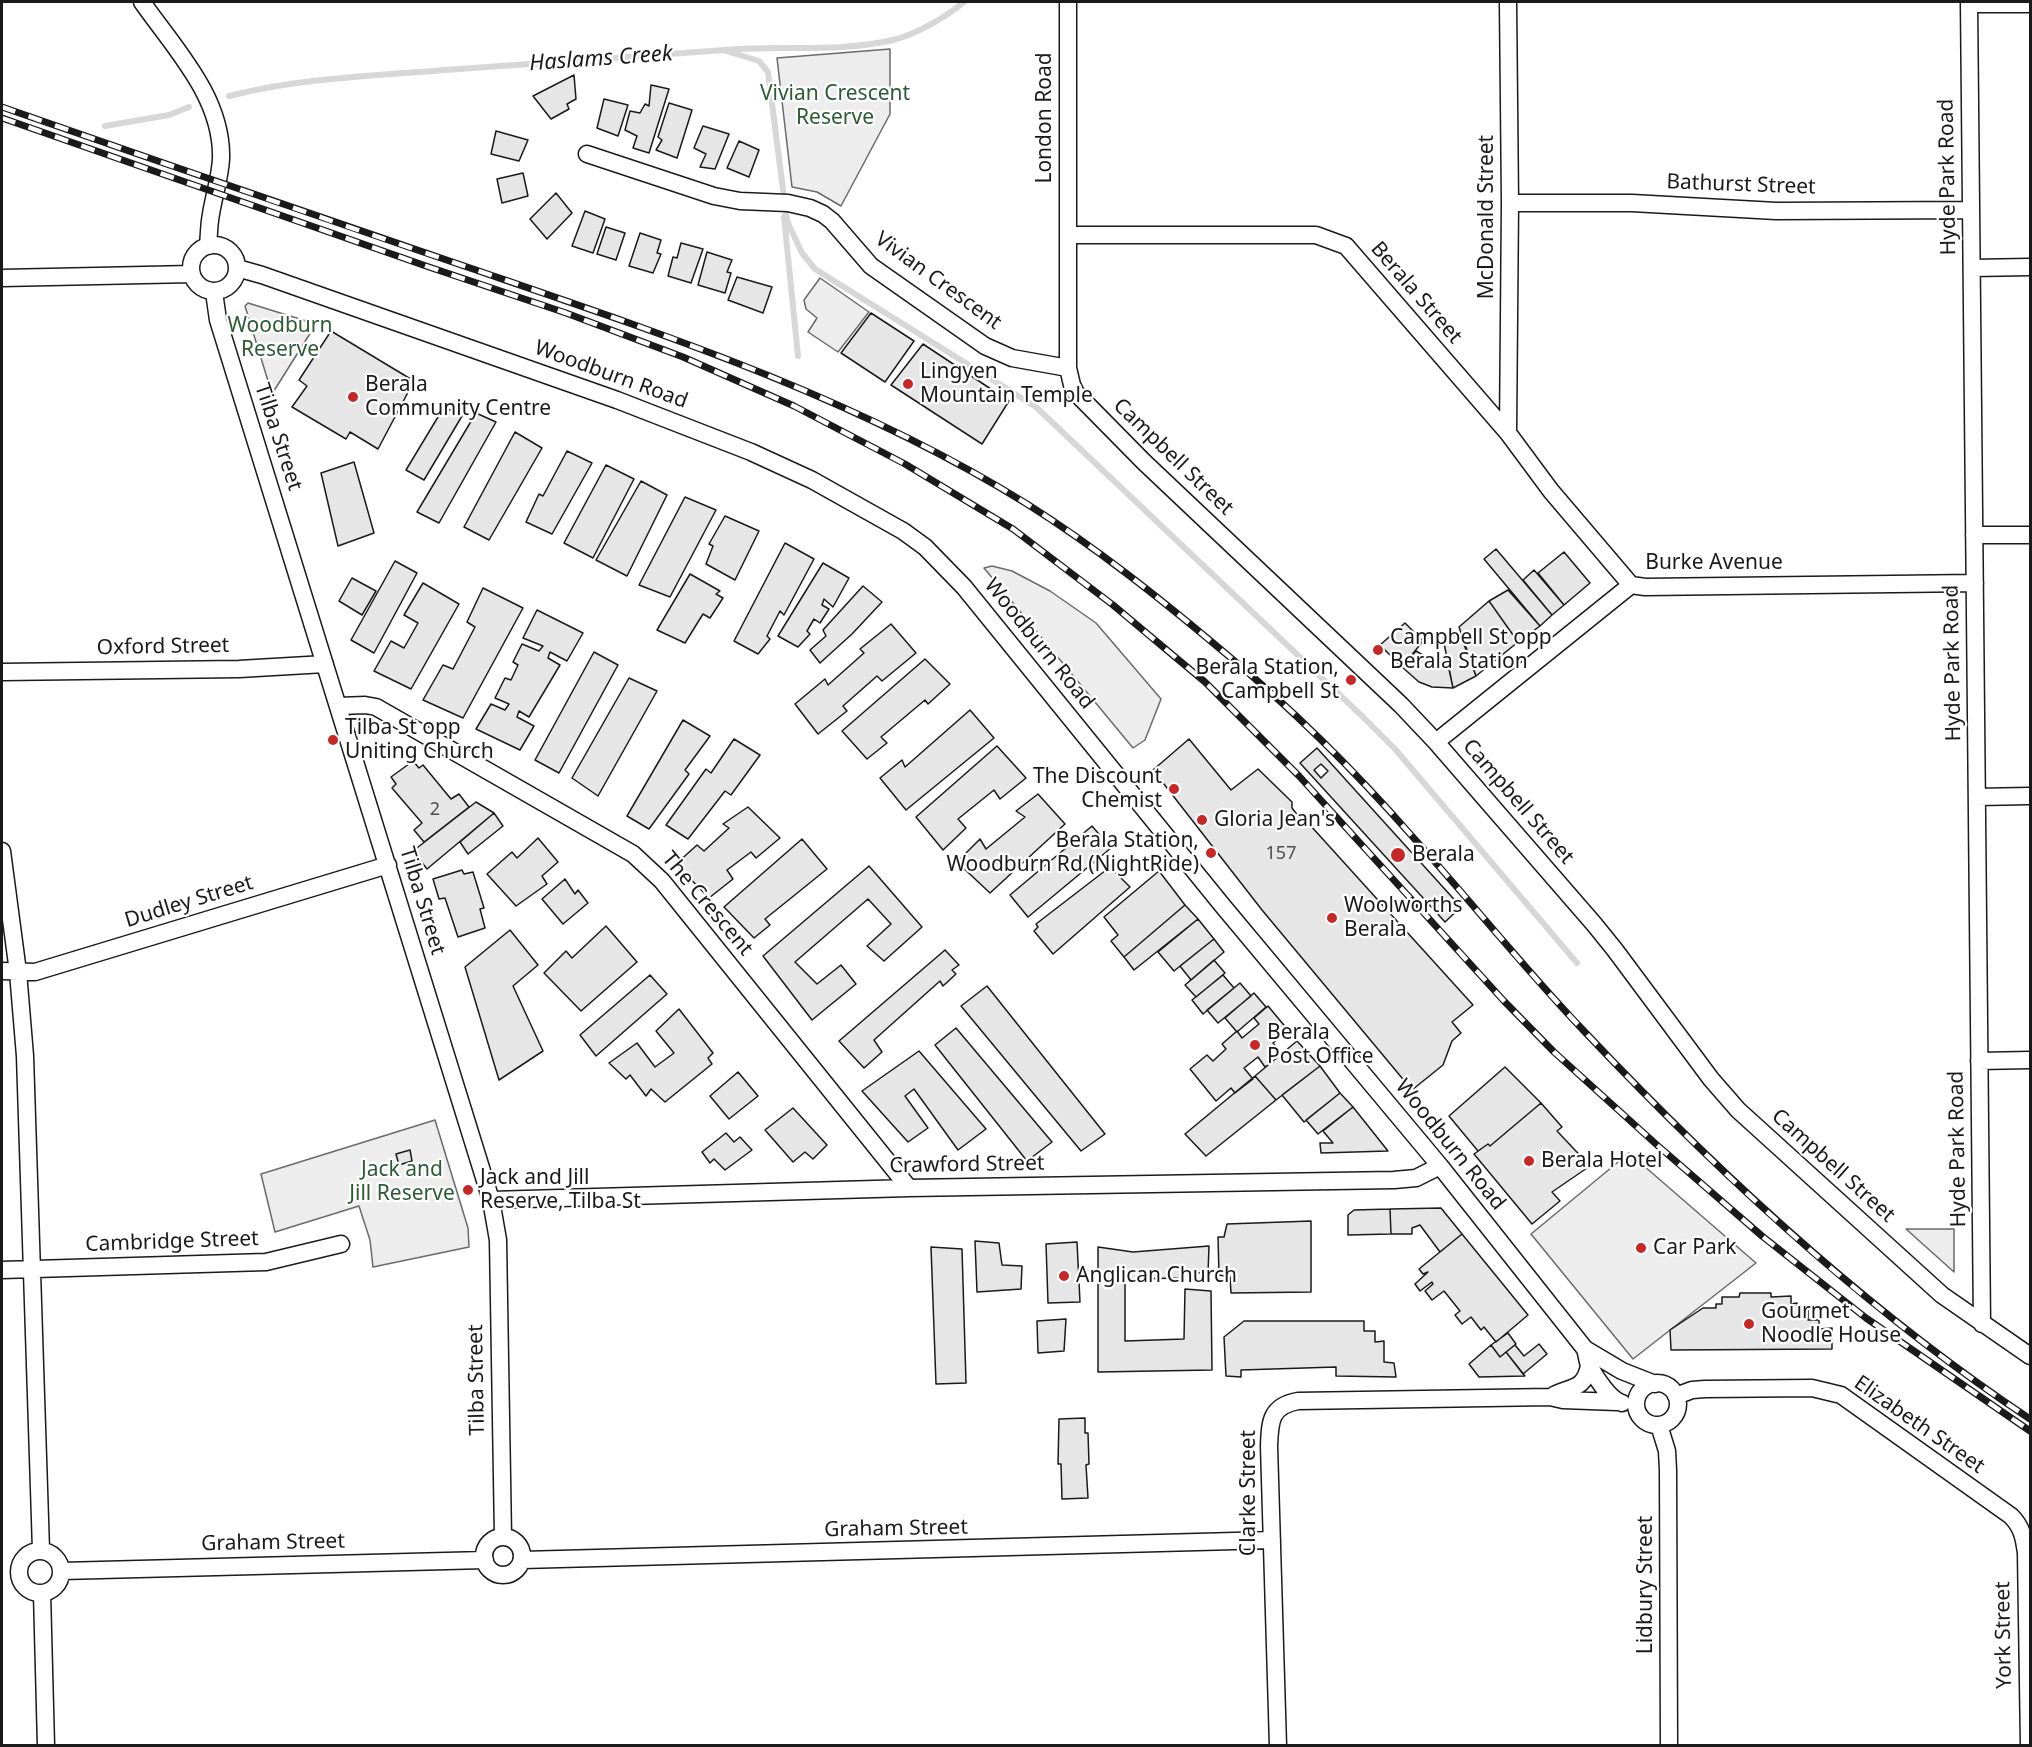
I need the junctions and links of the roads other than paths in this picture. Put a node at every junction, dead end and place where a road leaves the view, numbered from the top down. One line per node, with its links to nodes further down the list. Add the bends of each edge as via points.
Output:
1 (142, 2): 10 (street, via 201,85 217,124 220,159)
2 (1068, 2): 9 (street, London Road)
3 (1508, 2): 7 (street, McDonald Street)
4 (1969, 3): 5 (street); 8 (street, Hyde Park Road)
5 (2031, 4)
6 (587, 154): 17 (street, Vivian Crescent, via 714,196 810,208 832,221 871,266 985,346 1012,358)
7 (1510, 203): 8 (street, Bathurst Street, via 1632,203 1776,211); 18 (street, McDonald Street)
8 (1971, 210): 13 (street, Hyde Park Road)
9 (1068, 235): 17 (street, Campbell Street); 18 (street, Berala Street, via 1316,235 1346,246)
10 (208, 246): 12 (street, via 228,250 237,261); 14 (street, via 192,260)
11 (2031, 267): 13 (street)
12 (237, 268): 16 (street, via 233,282); 34 (street, Woodburn Road, via 472,348 751,452 876,515 924,547 964,587)
13 (1972, 268): 19 (street, Hyde Park Road)
14 (192, 274): 15 (street); 16 (street, via 200,287)
15 (2, 278)
16 (214, 292): 23 (street, Tilba Street, via 218,320)
17 (1068, 368): 26 (street, Campbell Street, via 1081,400)
18 (1508, 434): 22 (street, Berala Street)
19 (1974, 535): 20 (street); 21 (street, Hyde Park Road)
20 (2031, 535)
21 (1975, 583): 22 (street, Burke Avenue); 27 (street, Hyde Park Road)
22 (1631, 585): 26 (street, Burke Avenue)
23 (325, 664): 24 (street, Oxford Street); 25 (street, Tilba Street)
24 (2, 672)
25 (339, 706): 30 (street, Tilba Street); 35 (street, The Crescent, via 376,707 633,854 662,881)
26 (1436, 742): 40 (street, Campbell Street, via 1615,950 1723,1095 1942,1295)
27 (1977, 796): 28 (street); 33 (street, Hyde Park Road)
28 (2031, 796)
29 (2, 851): 31 (street)
30 (388, 866): 31 (street, Dudley Street, via 35,972); 36 (street, Tilba Street)
31 (10, 971): 39 (street, via 25,1056)
32 (2031, 1060): 33 (street)
33 (1979, 1061): 40 (street, Hyde Park Road)
34 (1440, 1166): 35 (street, Crawford Street, via 1416,1178 1394,1180); 41 (street, Woodburn Road)
35 (909, 1188): 36 (street, Crawford Street)
36 (491, 1200): 51 (street, Tilba Street, via 498,1240)
37 (341, 1244): 39 (street, Cambridge Street, via 266,1262)
38 (2, 1269): 39 (street, Cambridge Street)
39 (33, 1269): 53 (street)
40 (1982, 1324): 42 (street, Campbell Street)
41 (1585, 1348): 43 (street, Woodburn Road); 44 (street, Woodburn Road, via 1622,1371)
42 (2031, 1356)
43 (1589, 1366): 46 (street, Clarke Street, via 1583,1382); 47 (street, Woodburn Road)
44 (1655, 1384): 45 (street, via 1670,1388); 48 (street, via 1641,1391)
45 (1677, 1396): 49 (street, via 1676,1414 1668,1423); 50 (street, Elizabeth Street, via 1706,1389 1812,1388 1841,1395)
46 (1550, 1397): 47 (street, Clarke Street); 52 (street, Clarke Street, via 1287,1403 1278,1409 1270,1426)
47 (1617, 1402): 48 (street)
48 (1636, 1405): 49 (street, via 1645,1421)
49 (1659, 1425): 62 (street, Lidbury Street, via 1668,1470)
50 (2019, 1524): 63 (street, York Street, via 2026,1553)
51 (503, 1537): 54 (street, via 490,1542); 55 (street, via 520,1547)
52 (1272, 1540): 55 (street, Graham Street); 61 (street, Clarke Street)
53 (41, 1550): 56 (street, via 25,1556); 57 (street, via 54,1556)
54 (485, 1560): 55 (street, via 489,1568 500,1574 514,1572); 57 (street, Graham Street)
55 (522, 1560)
56 (19, 1571): 58 (street); 59 (street, via 26,1587)
57 (62, 1571): 59 (street, via 57,1585)
58 (2, 1572)
59 (42, 1593): 60 (street)
60 (46, 1746)
61 (1278, 1746)
62 (1669, 1746)
63 (2028, 1746)

